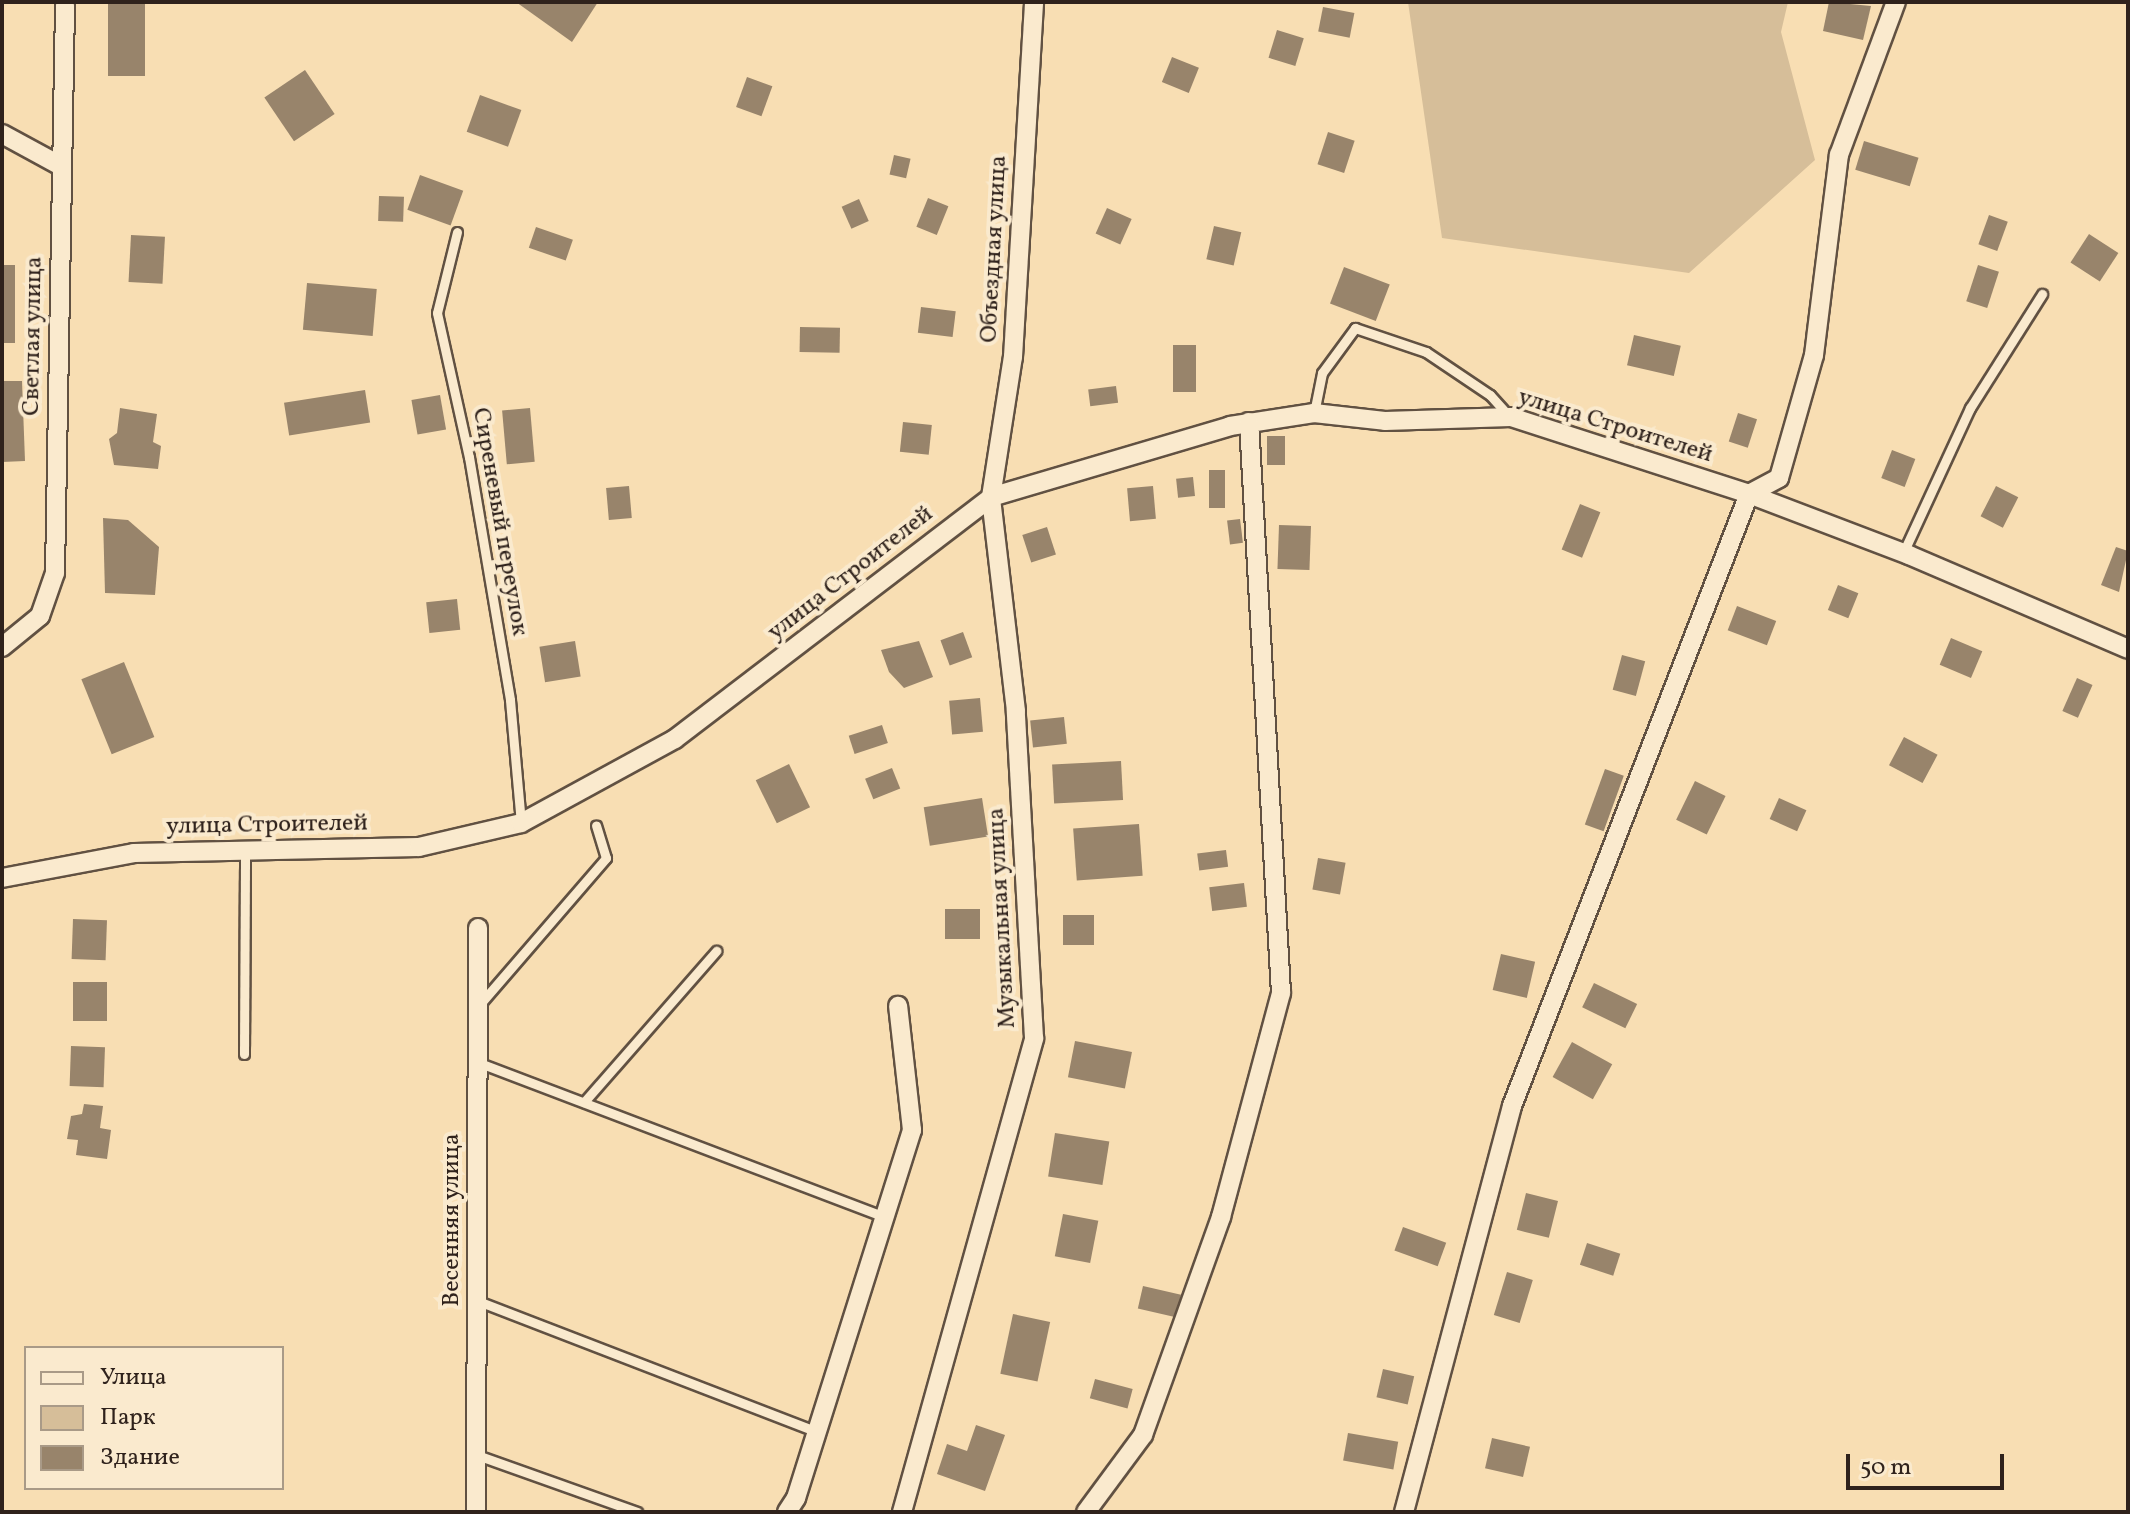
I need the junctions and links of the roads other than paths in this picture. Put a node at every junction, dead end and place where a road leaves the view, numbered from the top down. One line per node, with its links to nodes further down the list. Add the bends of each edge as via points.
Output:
1 (1034, 2): 12 (street, Объездная улица, via 1013,357)
2 (1896, 3): 11 (street, via 1839,155 1814,355 1779,478)
3 (65, 5): 5 (street, Светлая улица)
4 (2, 134): 5 (street)
5 (61, 166): 14 (street, Светлая улица, via 55,573 40,616)
6 (457, 232): 16 (lane, Сиреневый переулок, via 437,313 469,457 510,700)
7 (2042, 294): 13 (lane, via 1970,408)
8 (1314, 413): 9 (street, улица Строителей, via 1385,421); 9 (lane, via 1322,373 1355,328 1426,352 1490,395); 10 (street, улица Строителей)
9 (1511, 417): 11 (street, улица Строителей)
10 (1249, 422): 12 (street, улица Строителей); 35 (street, via 1281,993 1221,1217 1143,1435)
11 (1749, 494): 13 (street, улица Строителей); 36 (street, via 1512,1106)
12 (991, 497): 16 (street, улица Строителей, via 675,739); 34 (street, Музыкальная улица, via 1016,711 1034,1038)
13 (1903, 553): 15 (street, улица Строителей)
14 (2, 647)
15 (2128, 649)
16 (521, 823): 18 (street, улица Строителей, via 419,847)
17 (596, 826): 23 (lane, via 606,858)
18 (245, 851): 19 (street, улица Строителей, via 134,853); 24 (lane)
19 (2, 878)
20 (478, 928): 23 (street, Весенняя улица)
21 (716, 951): 26 (lane)
22 (898, 1006): 27 (street, via 912,1130)
23 (477, 1007): 25 (street, Весенняя улица)
24 (244, 1054)
25 (477, 1062): 26 (lane); 28 (street, Весенняя улица)
26 (584, 1102): 27 (lane)
27 (886, 1218): 29 (street)
28 (478, 1301): 29 (lane); 30 (street, Весенняя улица)
29 (817, 1432): 33 (street)
30 (477, 1455): 31 (street, Весенняя улица); 32 (lane)
31 (476, 1512)
32 (637, 1512)
33 (787, 1512)
34 (902, 1512)
35 (1086, 1512)
36 (1404, 1512)

